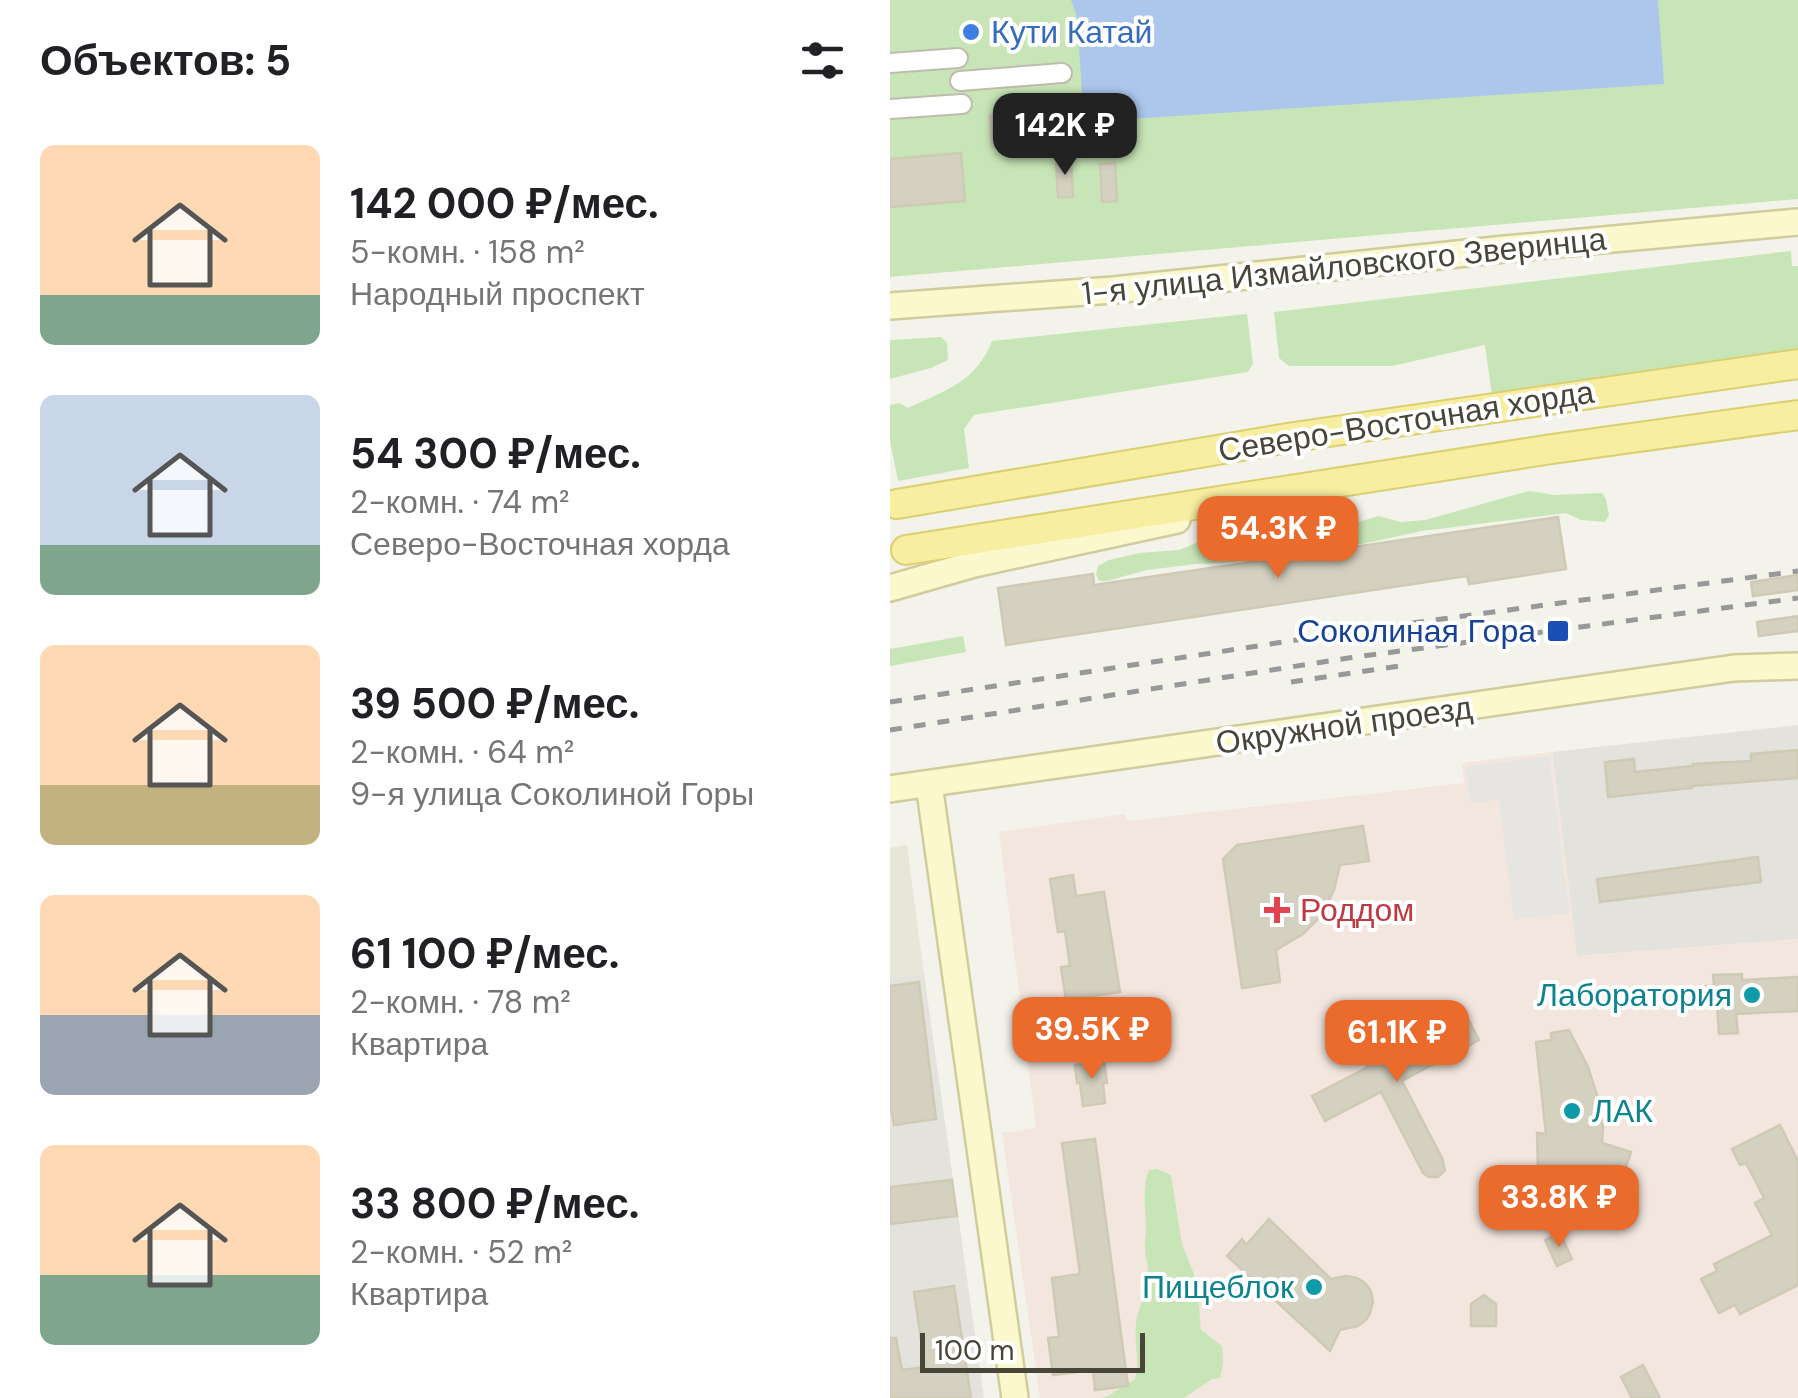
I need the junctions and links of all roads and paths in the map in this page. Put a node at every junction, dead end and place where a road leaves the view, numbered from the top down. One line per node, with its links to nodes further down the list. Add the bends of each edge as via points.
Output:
1 (958, 58): 2 (street)
2 (890, 63)
3 (1062, 74): 4 (street)
4 (960, 80)
5 (962, 104): 6 (street)
6 (890, 109)
7 (1798, 222): 8 (street, 1-я улица Измайловского Зверинца)
8 (890, 306)
9 (1798, 364): 12 (main road, Северо-Восточная хорда, via 1294,437)
10 (1798, 414): 11 (main road, Северо-Восточная хорда)
11 (1366, 478): 13 (main road, Северо-Восточная хорда); 14 (street)
12 (898, 504)
13 (906, 550)
14 (890, 588)
15 (1798, 666): 16 (street, Окружной проезд, via 1734,668)
16 (930, 784): 17 (street, Окружной проезд); 18 (street)
17 (890, 789)
18 (1016, 1398)

